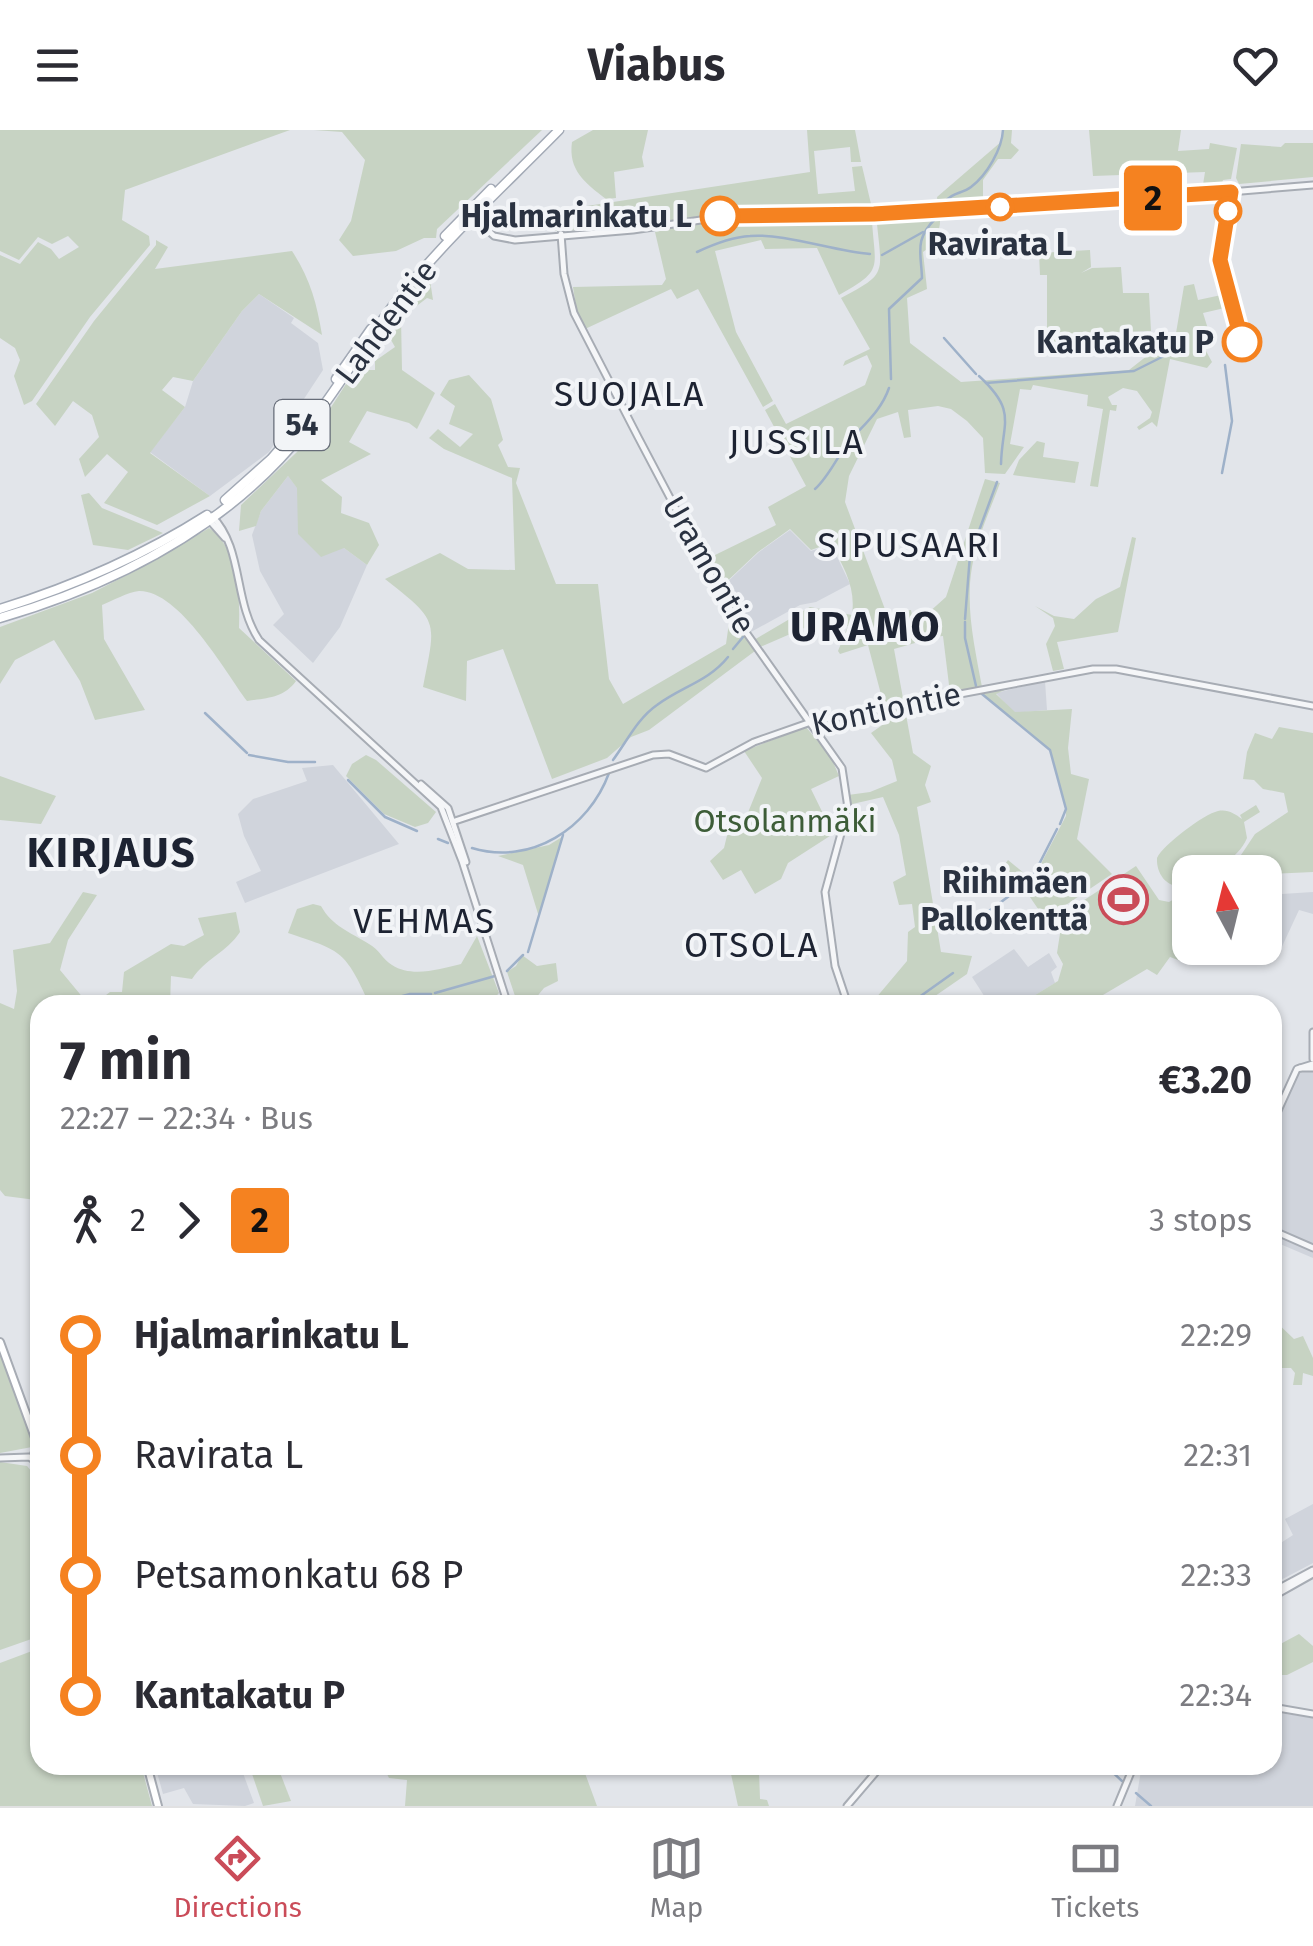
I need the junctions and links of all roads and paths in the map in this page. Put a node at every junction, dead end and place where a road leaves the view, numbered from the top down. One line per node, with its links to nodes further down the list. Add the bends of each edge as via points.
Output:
1 (552, 132): 3 (main road, Lahdentie / 54)
2 (1313, 185): 4 (street, via 874,214 720,216)
3 (469, 214): 4 (street, via 506,239); 5 (main road, Lahdentie / 54, via 373,327 290,440)
4 (561, 234): 9 (street, Uramontie, via 569,299 586,338 726,604)
5 (210, 517): 6 (main road, Lahdentie / 54, via 78,584); 7 (main road, Lahdentie / 54, via 98,584); 10 (street, via 235,559 243,610 260,640)
6 (0, 609)
7 (0, 618)
8 (1313, 706): 9 (street, Kontiontie, via 1099,668)
9 (811, 722): 11 (street, Kontiontie, via 706,768 658,754); 14 (street, Uramontie, via 840,762 848,794 826,892)
10 (416, 781): 11 (street, via 442,800); 12 (street, via 443,811)
11 (455, 824): 12 (street)
12 (472, 890): 13 (street)
13 (505, 995)
14 (845, 995)
15 (1313, 1033): 16 (street)
16 (1313, 1063): 17 (street, via 1298,1068)
17 (1282, 1102)
18 (1282, 1234): 19 (street)
19 (1313, 1248)
20 (0, 1342): 21 (main road)
21 (28, 1417): 22 (main road); 23 (main road)
22 (30, 1420)
23 (30, 1423)
24 (30, 1451): 25 (street)
25 (20, 1457): 26 (street); 27 (street)
26 (0, 1458)
27 (30, 1460)
28 (1313, 1572): 29 (street)
29 (1282, 1589)
30 (1282, 1709): 31 (street)
31 (1313, 1714)
32 (150, 1775): 35 (main road)
33 (873, 1775): 36 (street)
34 (1130, 1775): 37 (street)
35 (158, 1806)
36 (847, 1806)
37 (1116, 1806)

